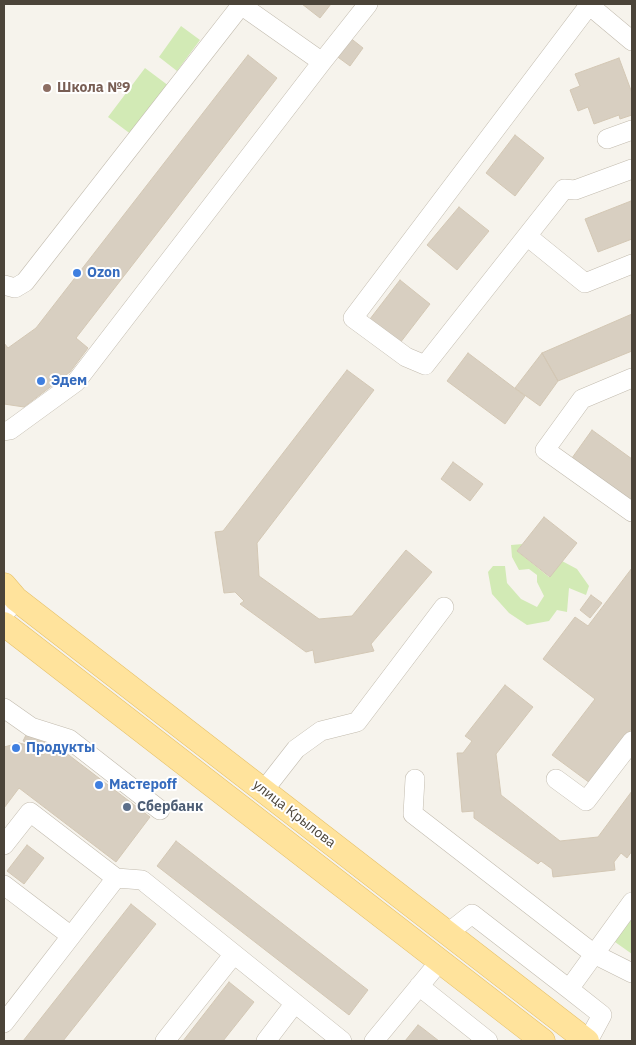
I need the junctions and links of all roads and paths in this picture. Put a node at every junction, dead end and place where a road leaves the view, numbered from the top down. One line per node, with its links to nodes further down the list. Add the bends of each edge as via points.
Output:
1 (242, 4): 5 (street); 11 (street, via 25,282 15,288)
2 (368, 4): 5 (street)
3 (589, 4): 4 (street); 9 (street, via 353,318 406,357 425,365)
4 (632, 41)
5 (322, 62): 13 (street, via 76,382)
6 (632, 130): 7 (street)
7 (607, 139)
8 (632, 168): 9 (street, via 575,190 564,189)
9 (527, 236): 10 (street, via 585,283)
10 (632, 264)
11 (4, 285)
12 (632, 378): 14 (street, via 582,399 545,450)
13 (4, 432)
14 (632, 512)
15 (8, 599): 22 (main road, улица Крылова)
16 (444, 607): 22 (street, via 357,722 321,731 296,749)
17 (4, 624): 32 (main road, улица Крылова)
18 (4, 708): 23 (street, via 31,727 69,739)
19 (632, 740): 21 (street, via 586,801)
20 (415, 779): 31 (street, via 413,814)
21 (556, 779)
22 (264, 790): 28 (main road, улица Крылова)
23 (160, 810)
24 (4, 845): 25 (street, via 30,812)
25 (116, 878): 29 (street); 30 (street, via 142,880)
26 (4, 885): 29 (street)
27 (632, 902): 31 (street)
28 (448, 933): 35 (street, via 472,914); 44 (main road, улица Крылова)
29 (71, 936): 37 (street)
30 (234, 954): 36 (street); 38 (street)
31 (594, 954): 33 (street); 35 (street)
32 (440, 961): 34 (street); 43 (main road, улица Крылова)
33 (632, 973)
34 (419, 986): 41 (street); 42 (street)
35 (569, 989): 44 (street, via 602,1015)
36 (295, 1003): 39 (street); 40 (street)
37 (4, 1023)
38 (165, 1041)
39 (266, 1041)
40 (342, 1041)
41 (374, 1041)
42 (488, 1041)
43 (543, 1041)
44 (588, 1041)

